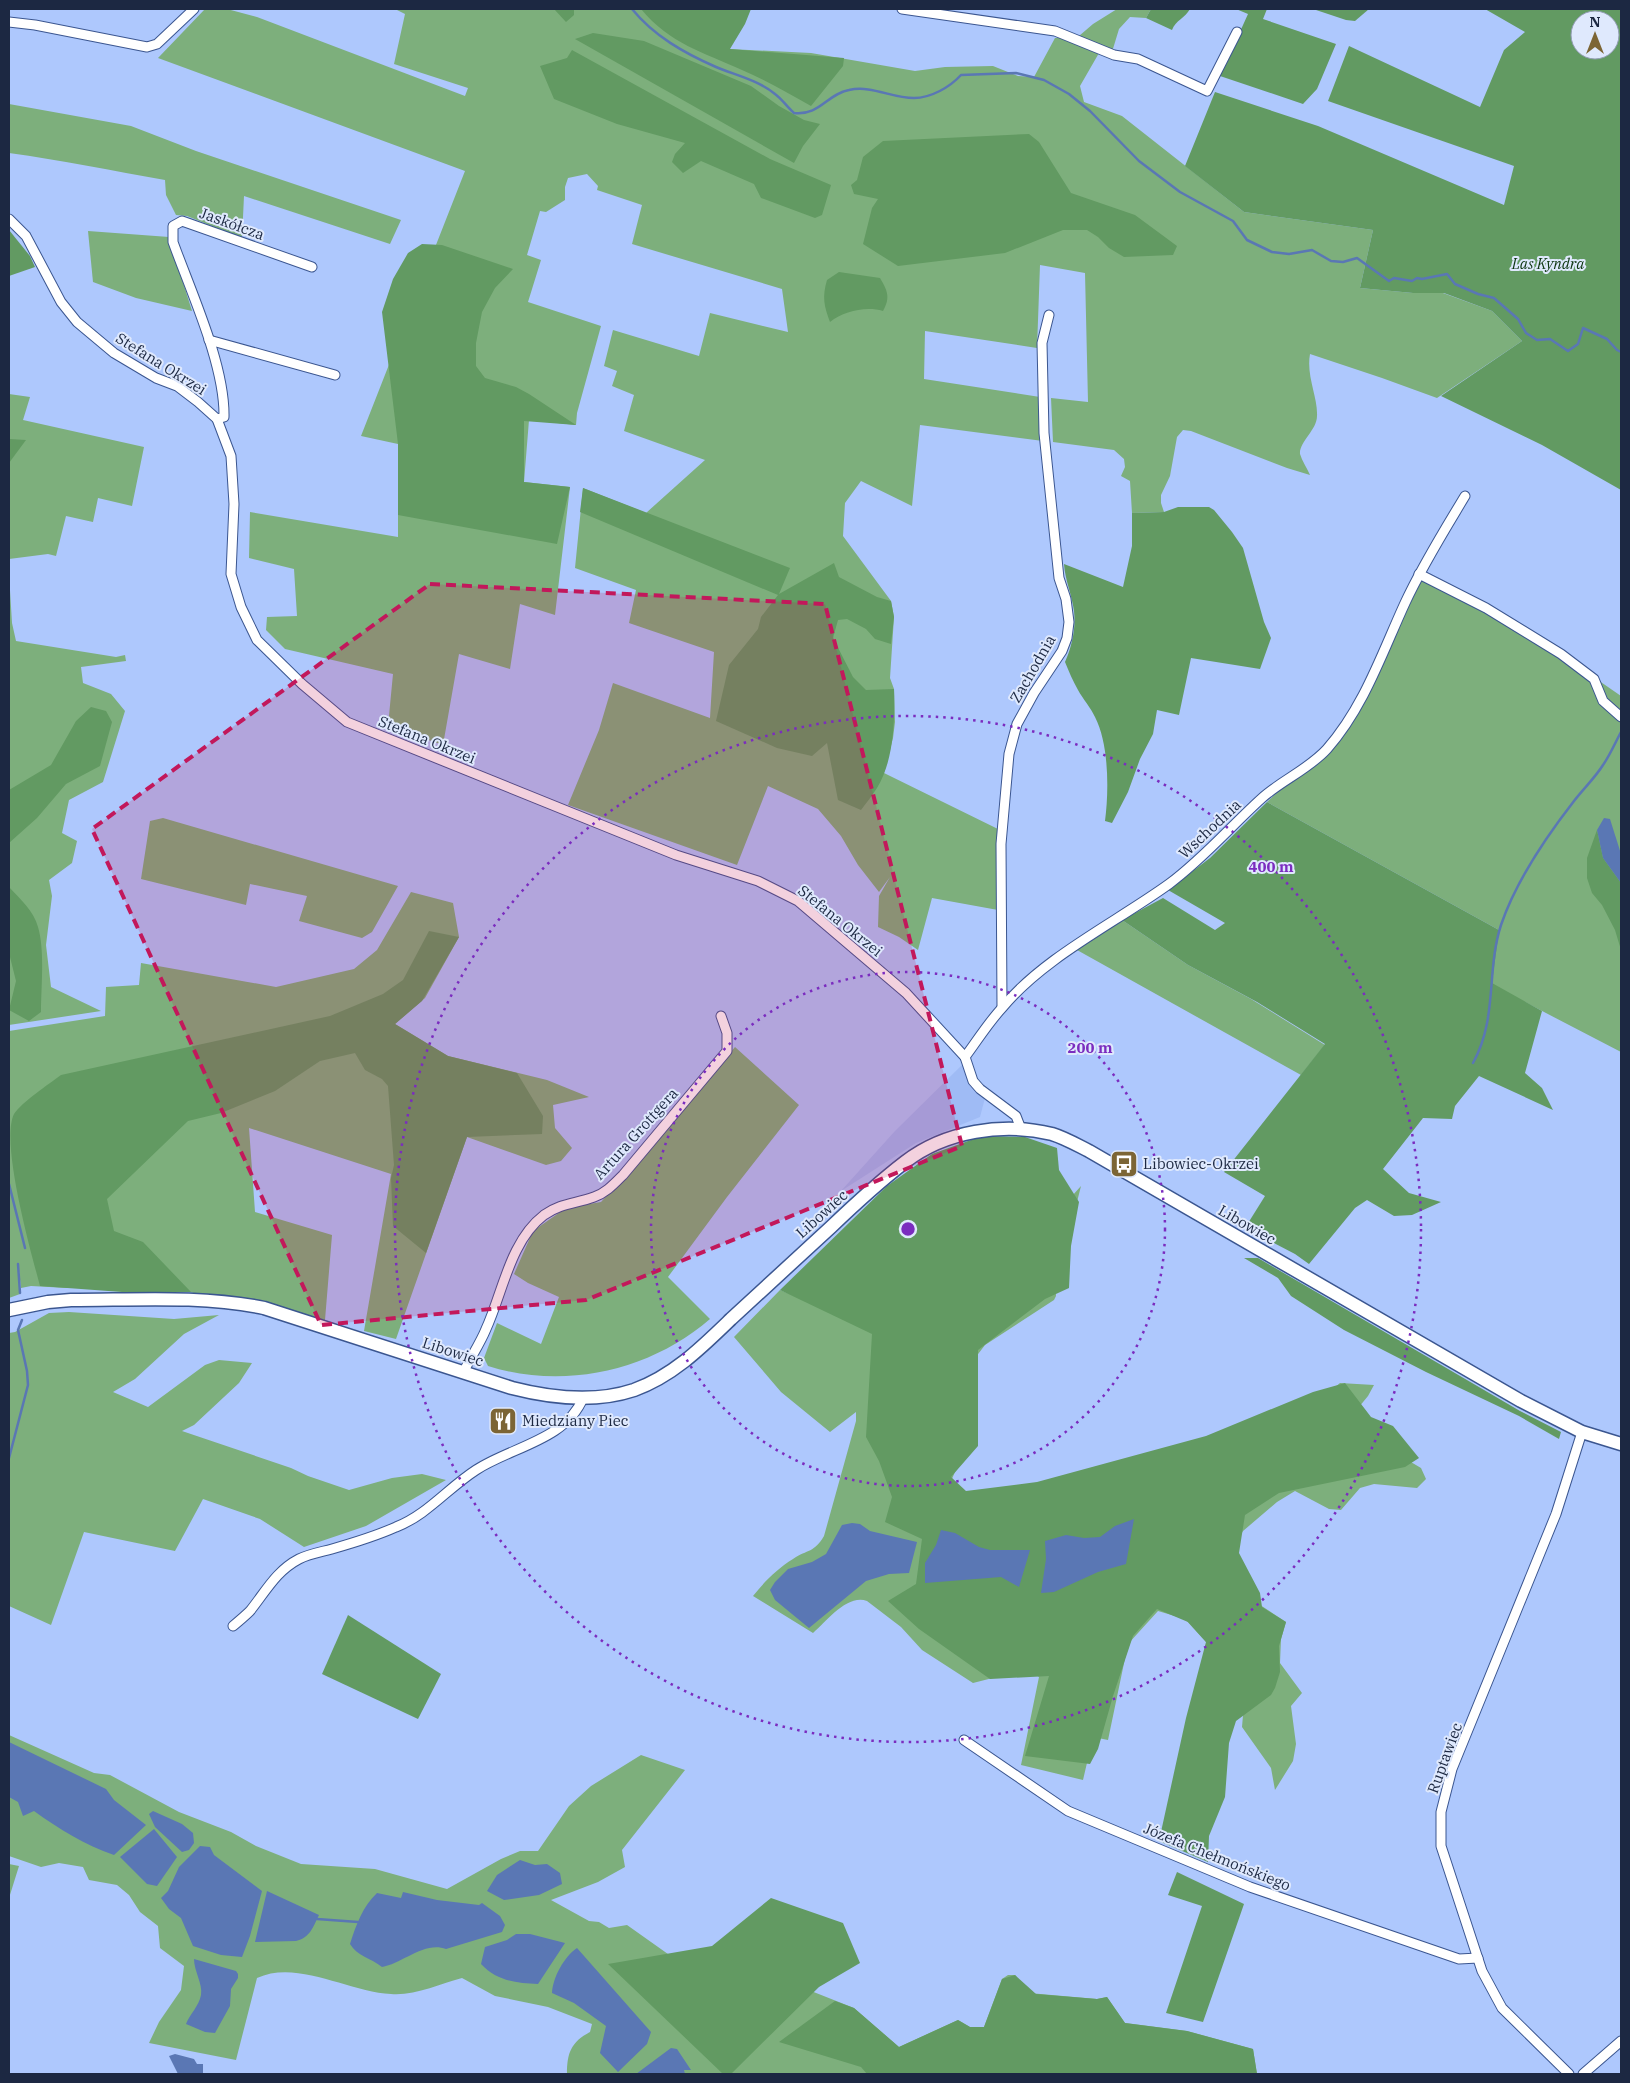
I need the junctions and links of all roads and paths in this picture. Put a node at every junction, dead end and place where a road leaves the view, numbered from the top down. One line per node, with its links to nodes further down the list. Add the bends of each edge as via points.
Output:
1 (194, 9): 3 (street, via 157,44 147,47)
2 (902, 9): 4 (street, via 1055,31 1114,55 1138,59 1207,91)
3 (9, 22)
4 (1237, 32)
5 (9, 219): 10 (street, Stefana Okrzei, via 26,236 61,302 77,322 114,353 148,374 177,386)
6 (312, 267): 8 (street, Jaskółcza, via 182,221 176,223 173,242)
7 (1049, 315): 14 (street, Zachodnia, via 1042,343 1044,433 1058,578 1070,622 1062,650 1017,724 1009,754 1001,844)
8 (209, 340): 9 (street); 10 (street, Jaskółcza, via 224,398 224,417)
9 (334, 374)
10 (217, 419): 16 (street, Stefana Okrzei, via 231,456 234,504 231,574 236,594 256,640 330,709 346,722 676,854 775,889 798,901 906,993)
11 (1465, 496): 12 (street, Wschodnia)
12 (1419, 574): 13 (street, via 1486,608 1561,654 1594,679 1603,701); 14 (street, Wschodnia, via 1358,703 1325,751 1263,797 1197,862 1126,914 1068,950)
13 (1621, 716)
14 (1002, 1007): 16 (street, Wschodnia)
15 (721, 1016): 19 (street, Artura Grottgera, via 727,1033 727,1051 623,1174 608,1190 593,1198 564,1204 532,1226 516,1251 486,1331)
16 (965, 1057): 17 (street, Stefana Okrzei, via 973,1081 1016,1116)
17 (1021, 1129): 20 (street, Libowiec, via 990,1129 930,1147 906,1162 848,1211 698,1351 668,1373 634,1390); 21 (street, Libowiec, via 1053,1135 1090,1151 1413,1340)
18 (9, 1310): 19 (street, Libowiec, via 71,1300 238,1303 264,1308)
19 (463, 1373): 20 (street, Libowiec, via 540,1395)
20 (583, 1398): 23 (street, via 570,1419 556,1429 475,1470 429,1508 398,1527 300,1558 269,1583 250,1611)
21 (1582, 1432): 22 (street, Libowiec); 25 (street, Ruptawiec, via 1556,1514 1452,1769 1441,1812 1441,1846)
22 (1621, 1444)
23 (233, 1626)
24 (964, 1740): 25 (street, Józefa Chełmońskiego, via 1068,1812 1250,1887 1459,1959)
25 (1478, 1958): 27 (street, Ruptawiec, via 1502,2008)
26 (1621, 2041): 28 (street)
27 (1569, 2074)
28 (1583, 2074)

